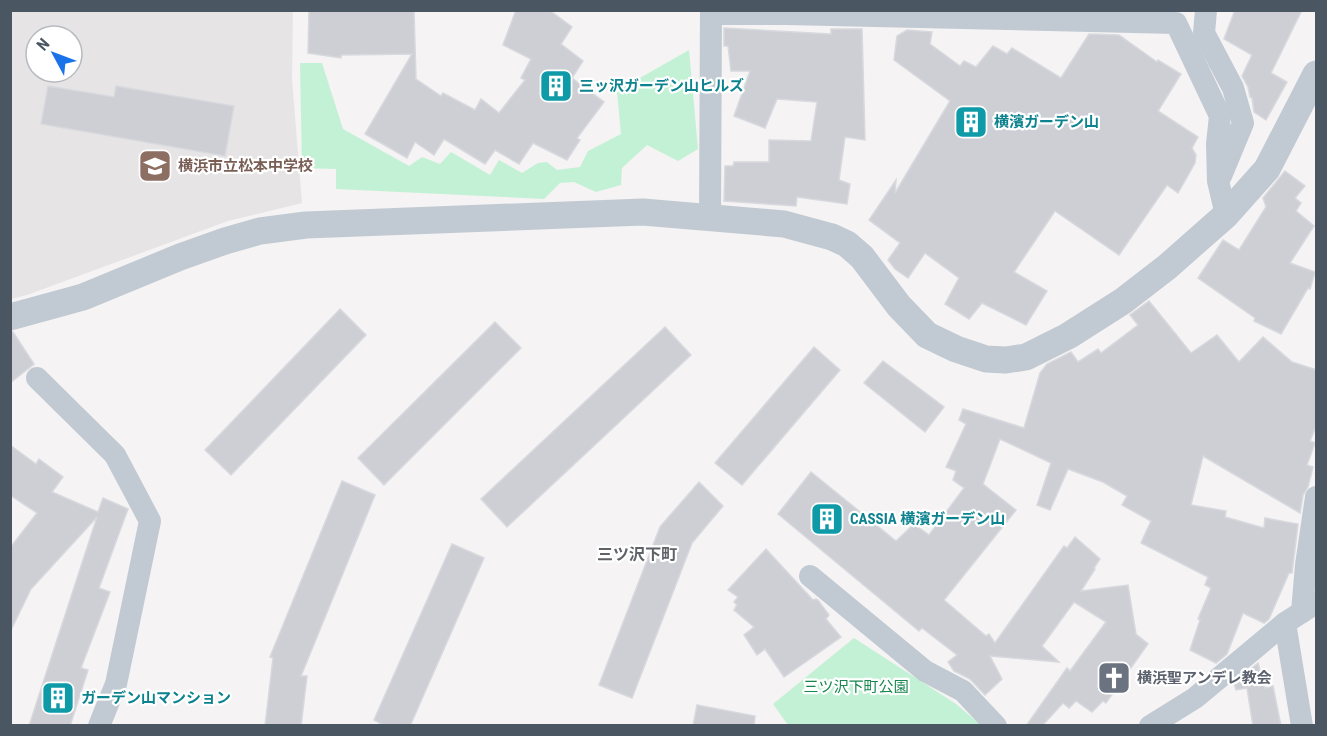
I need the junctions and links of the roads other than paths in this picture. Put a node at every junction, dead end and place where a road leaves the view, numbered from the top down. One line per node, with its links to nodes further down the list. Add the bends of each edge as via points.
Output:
1 (1206, 10): 4 (street, via 1204,33 1233,88 1244,123)
2 (711, 12): 4 (street, via 1176,23 1220,116); 6 (street)
3 (1317, 74): 5 (street, via 1267,169)
4 (1218, 180): 5 (street)
5 (1226, 215): 6 (street, via 1124,301 1068,336 1026,357 1006,360 986,359 927,335 847,244 784,224)
6 (710, 218): 7 (street, via 643,212 306,225 260,231 180,257 83,297)
7 (10, 317)
8 (37, 378): 12 (street, via 115,455 150,521 116,684)
9 (1317, 497): 11 (street)
10 (810, 576): 13 (street, via 924,671 963,691)
11 (1301, 612): 14 (street, via 1195,698); 15 (street)
12 (99, 726)
13 (996, 726)
14 (1150, 726)
15 (1302, 726)

